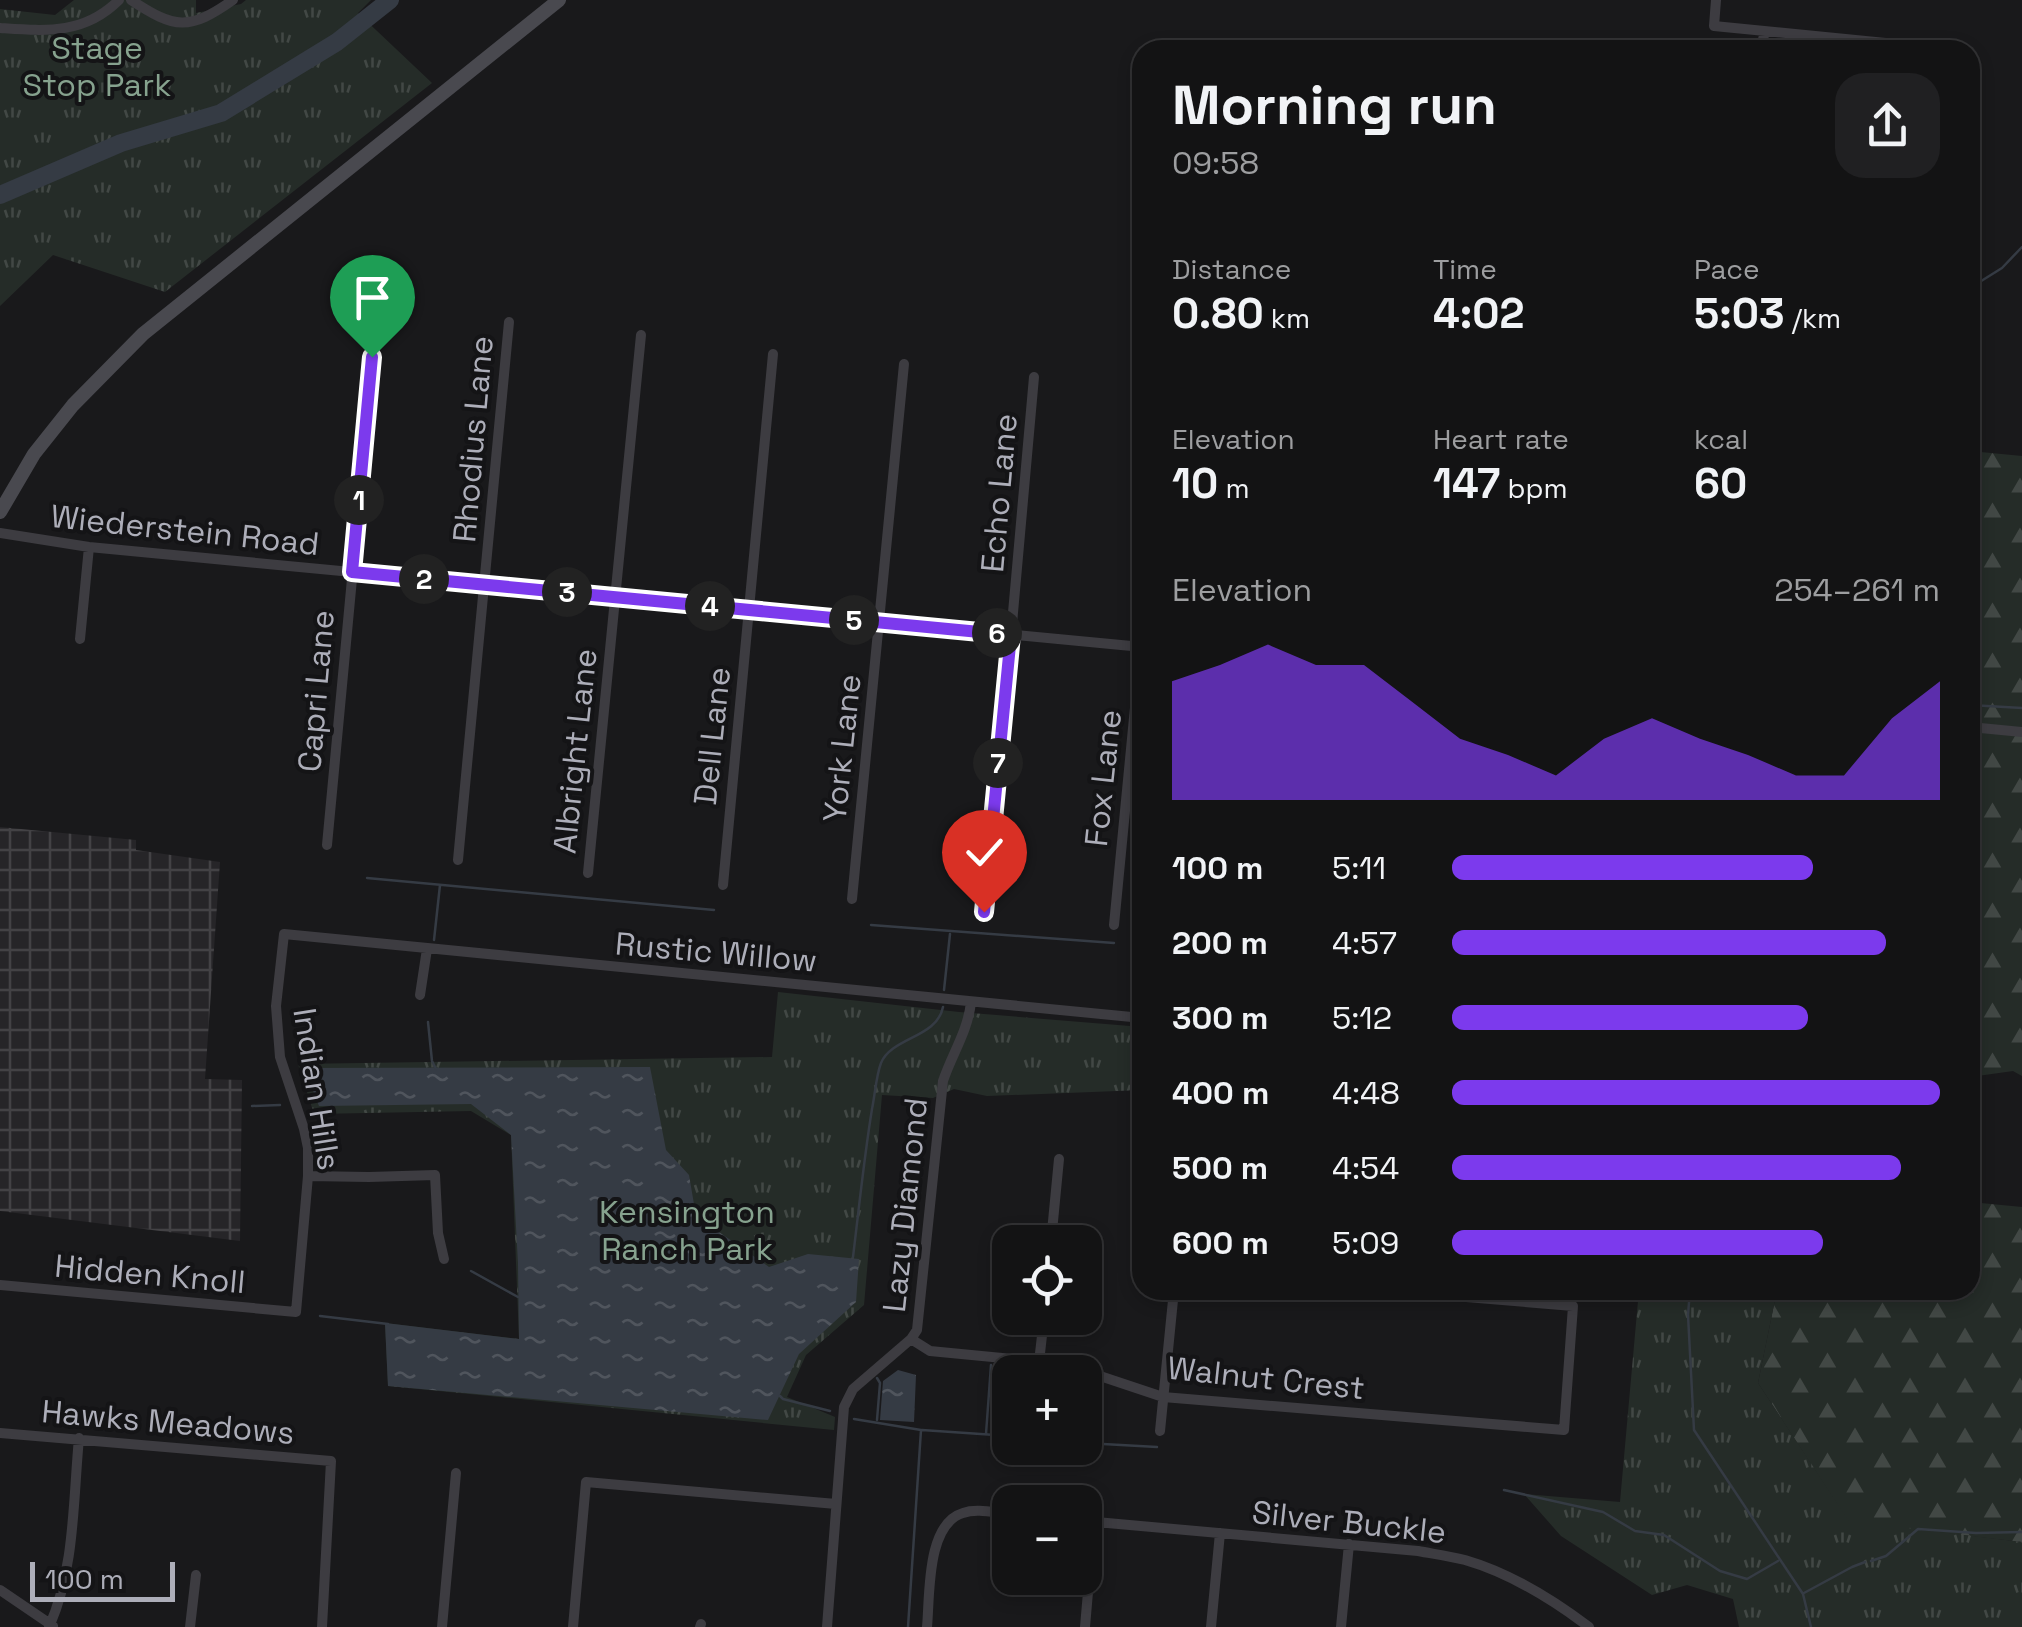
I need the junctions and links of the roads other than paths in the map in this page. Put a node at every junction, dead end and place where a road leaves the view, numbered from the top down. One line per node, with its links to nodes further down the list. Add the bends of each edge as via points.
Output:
1 (118, 0): 6 (street, via 60,31)
2 (131, 0): 3 (street, via 169,22 184,23 208,18)
3 (233, 0)
4 (558, 0): 16 (main road, via 144,334 73,405)
5 (1716, 0): 7 (street, via 1714,26)
6 (0, 28)
7 (1765, 32): 8 (street); 9 (street)
8 (1763, 40)
9 (1850, 40)
10 (378, 302): 19 (street, Capri Lane)
11 (509, 322): 20 (street, Rhodius Lane)
12 (640, 335): 21 (street, Albright Lane)
13 (773, 354): 22 (street, Dell Lane)
14 (904, 364): 23 (street, York Lane)
15 (1034, 376): 24 (street, Echo Lane)
16 (0, 512)
17 (0, 533): 18 (street, Wiederstein Road)
18 (88, 547): 19 (street, Wiederstein Road); 25 (street)
19 (352, 572): 20 (street, Wiederstein Road); 30 (street, Capri Lane)
20 (484, 584): 21 (street, Wiederstein Road); 31 (street, Rhodius Lane)
21 (615, 597): 22 (street, Wiederstein Road); 32 (street, Albright Lane)
22 (750, 610): 23 (street, Wiederstein Road); 33 (street, Dell Lane)
23 (879, 622): 24 (street, Wiederstein Road); 34 (street, York Lane)
24 (1011, 635): 26 (street, Wiederstein Road); 35 (street, Echo Lane)
25 (80, 638)
26 (1132, 646)
27 (1980, 727): 28 (street)
28 (2022, 732)
29 (1132, 746): 36 (street, Fox Lane)
30 (326, 845)
31 (458, 860)
32 (588, 873)
33 (723, 884)
34 (852, 899)
35 (984, 912)
36 (1114, 925)
37 (284, 934): 38 (street, Rustic Willow); 43 (street, Indian Hills, via 276,1006 280,1057 304,1129)
38 (427, 949): 39 (street); 40 (street, Rustic Willow)
39 (420, 995)
40 (972, 1002): 41 (street, Rustic Willow); 50 (street, Lazy Diamond, via 943,1082 920,1315)
41 (1132, 1017)
42 (1059, 1159): 44 (street)
43 (308, 1176): 45 (street, via 435,1174); 49 (street, Indian Hills)
44 (1053, 1225)
45 (444, 1259)
46 (0, 1285): 49 (street, Hidden Knoll)
47 (1173, 1300): 53 (street)
48 (1516, 1300): 53 (street, Walnut Crest, via 1574,1306 1564,1430)
49 (296, 1312)
50 (911, 1339): 51 (street, Walnut Crest, via 930,1351); 58 (street, Lazy Diamond, via 853,1389 844,1406)
51 (992, 1357)
52 (1102, 1375): 53 (street, Walnut Crest)
53 (1163, 1396): 54 (street)
54 (1160, 1431)
55 (0, 1433): 56 (street, Hawks Meadows)
56 (79, 1438): 66 (street, via 66,1577); 68 (street, Hawks Meadows, via 331,1461)
57 (456, 1473): 69 (street)
58 (836, 1504): 70 (street, via 586,1482); 71 (street, Lazy Diamond)
59 (992, 1512): 72 (street, via 962,1513 935,1542)
60 (1102, 1522): 61 (street, Silver Buckle)
61 (1220, 1533): 62 (street, Silver Buckle); 74 (street)
62 (1349, 1544): 75 (street); 76 (street, Silver Buckle, via 1468,1561 1514,1579)
63 (196, 1575): 67 (street)
64 (0, 1590): 66 (street)
65 (1086, 1595): 73 (street)
66 (51, 1626)
67 (190, 1627)
68 (322, 1627)
69 (442, 1627)
70 (573, 1627)
71 (827, 1627)
72 (926, 1627)
73 (1084, 1627)
74 (1212, 1627)
75 (1341, 1627)
76 (1590, 1627)

